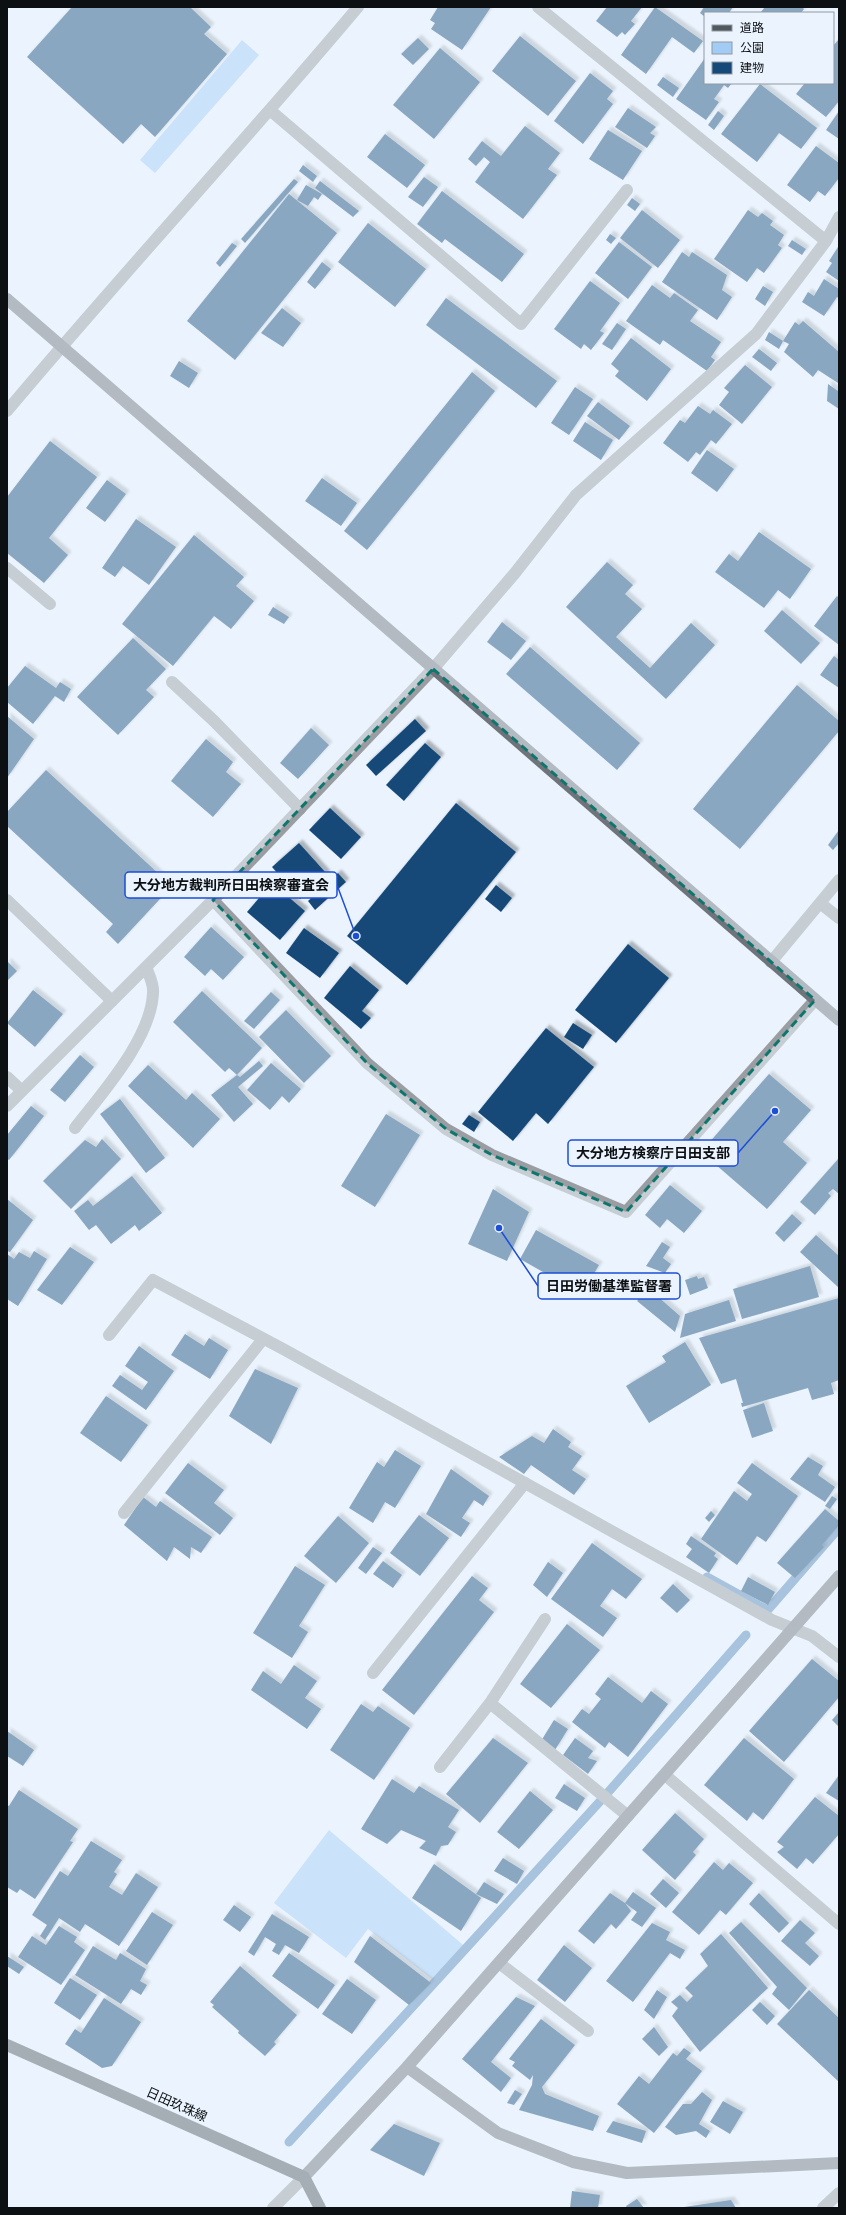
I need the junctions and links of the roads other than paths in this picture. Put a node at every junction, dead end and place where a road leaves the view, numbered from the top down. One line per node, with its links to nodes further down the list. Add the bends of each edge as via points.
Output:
1 (358, 7): 3 (street)
2 (538, 7): 6 (street)
3 (271, 111): 4 (street, via 521,324); 8 (street)
4 (627, 190)
5 (839, 217): 6 (street)
6 (826, 241): 12 (street, via 756,334 576,495 515,573)
7 (7, 299): 8 (street)
8 (60, 346): 9 (street); 12 (street)
9 (7, 411)
10 (7, 568): 11 (street)
11 (50, 604)
12 (433, 669): 14 (street); 20 (street)
13 (172, 682): 14 (street, via 238,744)
14 (300, 809): 17 (street)
15 (839, 880): 18 (street)
16 (7, 900): 23 (street)
17 (213, 900): 21 (street); 22 (street, via 368,1063 446,1129 492,1155 626,1212)
18 (820, 903): 19 (street); 20 (street)
19 (839, 918)
20 (771, 962): 22 (street)
21 (146, 967): 23 (street); 28 (street, via 154,992 139,1037 122,1066)
22 (815, 1000): 24 (street)
23 (112, 1001): 26 (street)
24 (839, 1020)
25 (7, 1077): 26 (street)
26 (22, 1091): 27 (street)
27 (7, 1106)
28 (75, 1128)
29 (109, 1335): 30 (street, via 153,1280)
30 (263, 1338): 31 (street); 32 (street)
31 (525, 1483): 35 (street, via 772,1620); 37 (street)
32 (124, 1513)
33 (839, 1576): 35 (street)
34 (545, 1620): 38 (street)
35 (795, 1628): 36 (street, via 812,1636); 40 (street)
36 (839, 1657)
37 (373, 1673)
38 (490, 1703): 39 (street); 41 (street)
39 (440, 1767)
40 (665, 1776): 41 (street); 42 (street)
41 (628, 1816): 43 (street)
42 (839, 1924)
43 (500, 1963): 44 (street); 46 (street)
44 (588, 2031)
45 (7, 2045): 48 (main road, 日田玖珠線)
46 (407, 2067): 47 (street, via 498,2133 573,2162 627,2173); 48 (street)
47 (839, 2163)
48 (304, 2177): 50 (street); 51 (main road)
49 (839, 2193): 52 (street)
50 (273, 2208)
51 (320, 2208)
52 (823, 2208)

